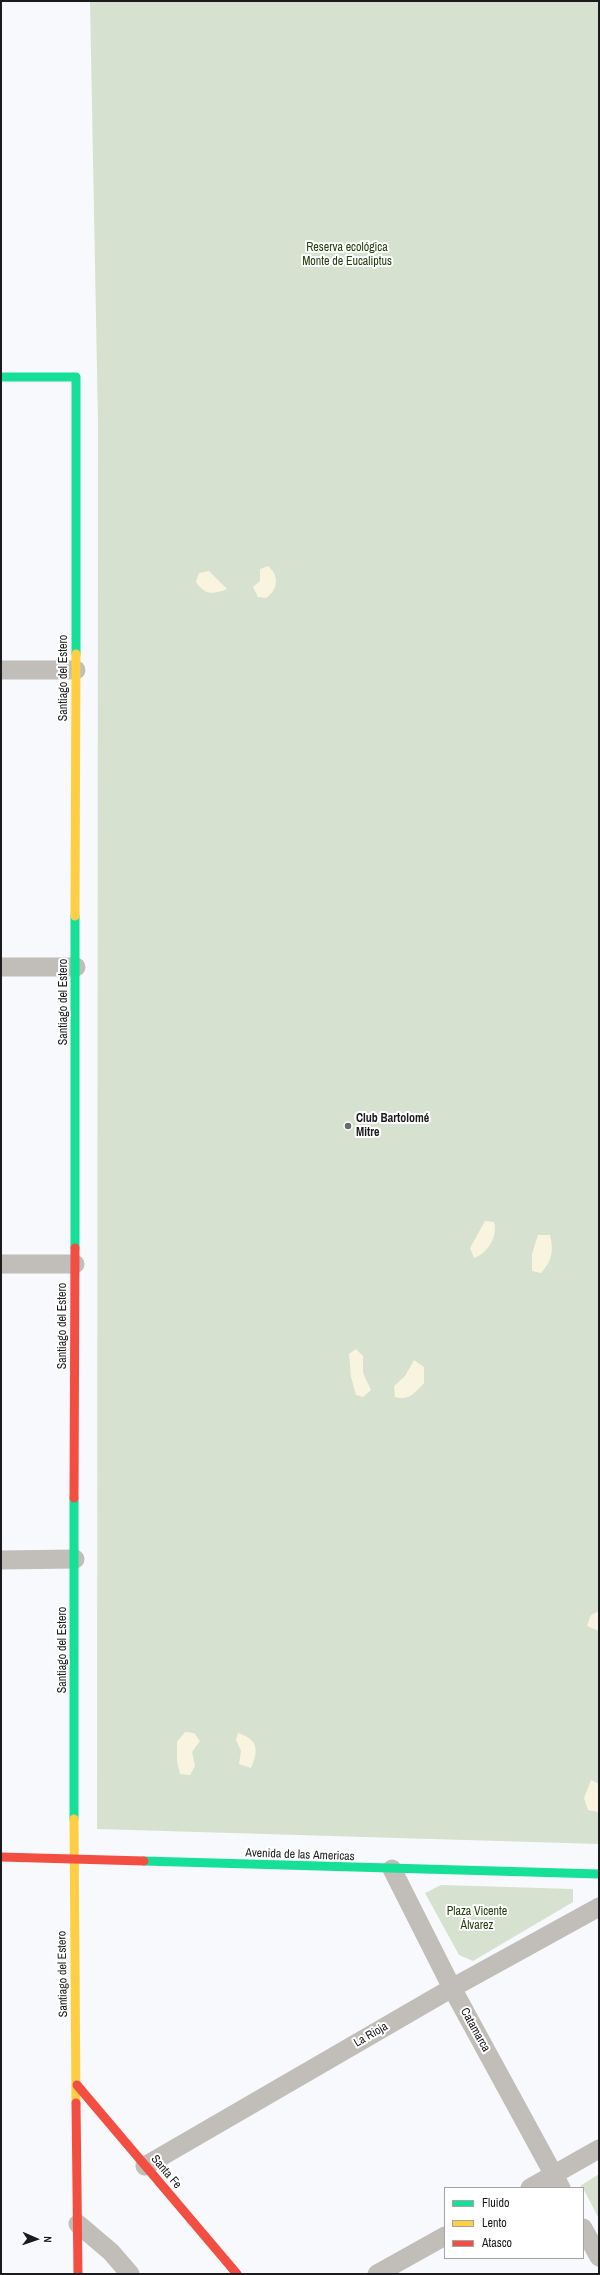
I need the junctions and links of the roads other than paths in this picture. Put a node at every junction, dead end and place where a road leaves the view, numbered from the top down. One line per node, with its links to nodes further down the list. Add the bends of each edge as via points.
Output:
1 (1, 378): 3 (street, Santiago del Estero, via 76,377)
2 (1, 670): 3 (street)
3 (76, 670): 5 (street, Santiago del Estero)
4 (1, 968): 5 (street)
5 (76, 968): 7 (street, Santiago del Estero)
6 (1, 1264): 7 (street)
7 (75, 1264): 8 (street, Santiago del Estero)
8 (75, 1559): 9 (street); 11 (street, Santiago del Estero)
9 (1, 1560)
10 (1, 1857): 11 (street, Avenida de las Americas)
11 (74, 1860): 12 (street, Avenida de las Americas); 16 (street, Santiago del Estero)
12 (392, 1869): 13 (street, Avenida de las Americas); 15 (street, Catamarca)
13 (599, 1874)
14 (599, 1907): 15 (street, La Rioja)
15 (452, 1988): 18 (street, La Rioja); 19 (street, Catamarca)
16 (76, 2085): 18 (street, Santa Fe); 21 (street, Santiago del Estero)
17 (599, 2149): 19 (street)
18 (145, 2166): 27 (street, Santa Fe)
19 (558, 2181): 20 (street)
20 (534, 2187)
21 (78, 2224): 25 (street, Santiago del Estero); 26 (street, via 111,2252)
22 (584, 2230): 24 (street)
23 (444, 2237): 28 (street)
24 (599, 2257)
25 (78, 2274)
26 (130, 2274)
27 (238, 2274)
28 (377, 2274)

